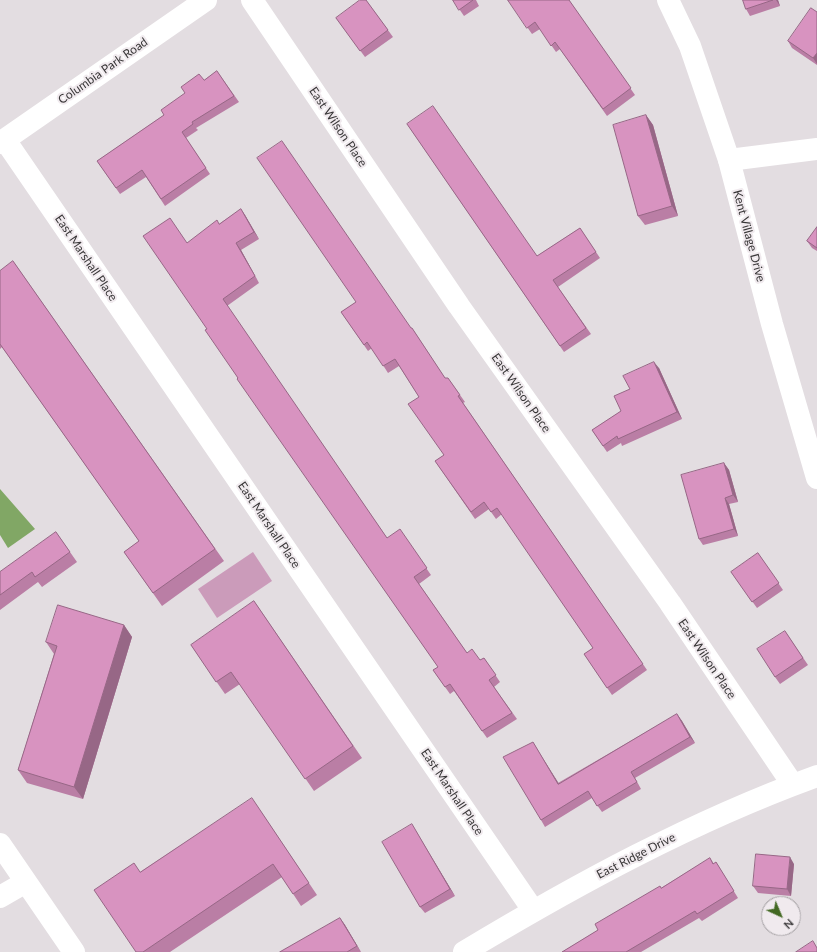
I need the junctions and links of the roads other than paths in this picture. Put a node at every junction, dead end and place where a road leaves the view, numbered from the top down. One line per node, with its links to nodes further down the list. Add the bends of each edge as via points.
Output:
1 (206, 0): 4 (street, Columbia Park Road)
2 (252, 0): 9 (street, East Wilson Place, via 459,306 670,603)
3 (668, 0): 6 (street, Kent Village Drive, via 690,46)
4 (2, 141): 13 (street, East Marshall Place)
5 (817, 149): 6 (street)
6 (729, 160): 7 (street, Kent Village Drive, via 772,324)
7 (817, 478)
8 (817, 776): 9 (street, East Ridge Drive)
9 (793, 785): 13 (street, East Ridge Drive, via 640,852)
10 (0, 844): 11 (street)
11 (26, 882): 12 (street); 14 (street)
12 (0, 897)
13 (533, 910): 15 (street, East Ridge Drive)
14 (74, 952)
15 (464, 952)

